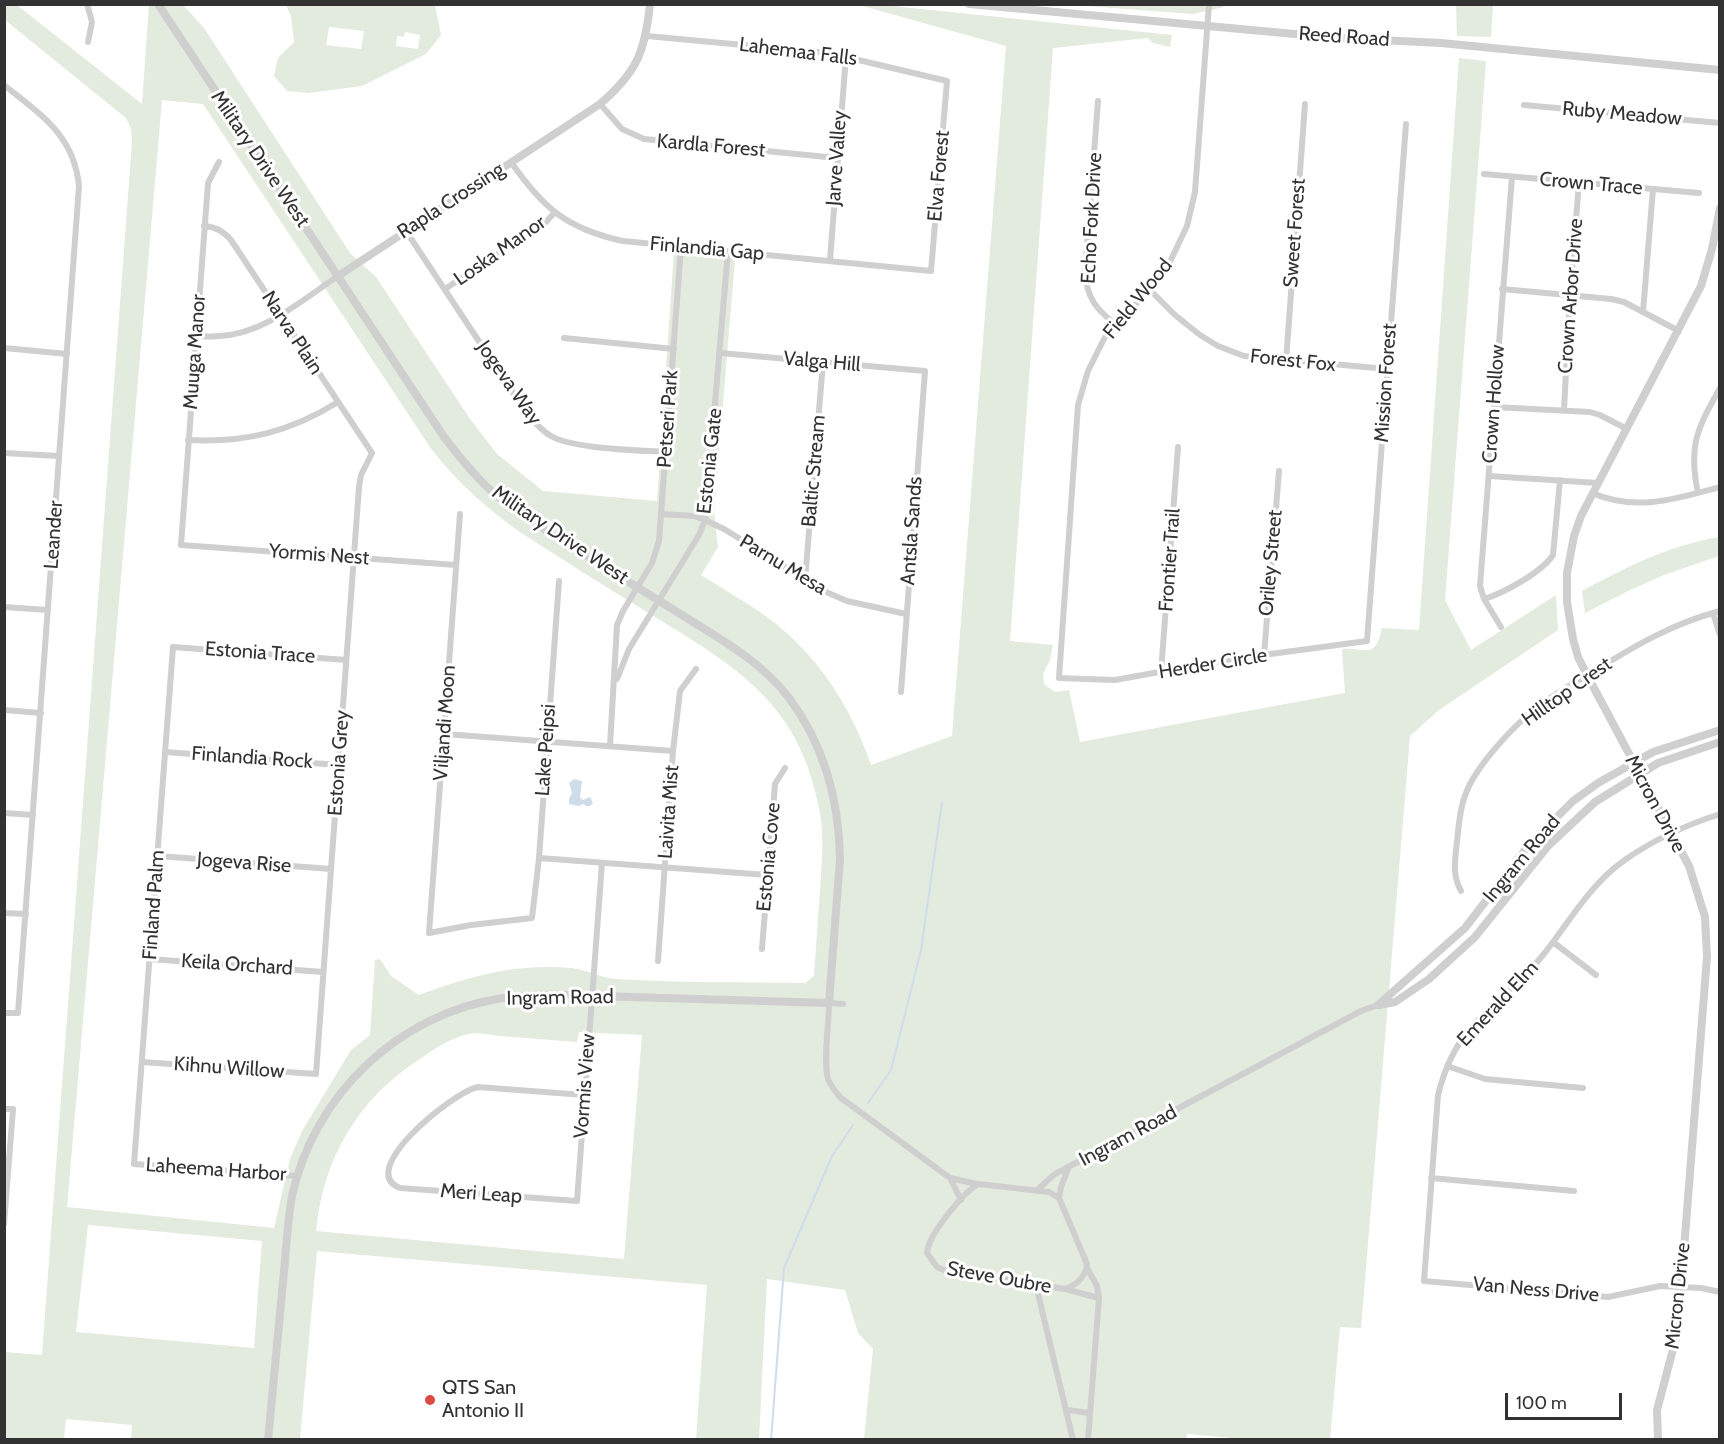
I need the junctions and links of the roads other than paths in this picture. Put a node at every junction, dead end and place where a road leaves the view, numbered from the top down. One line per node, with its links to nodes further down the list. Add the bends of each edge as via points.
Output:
1 (87, 4): 8 (street, via 92,22)
2 (158, 4): 35 (street, Military Drive West)
3 (650, 4): 7 (street, Rapla Crossing)
4 (969, 4): 6 (street, Reed Road)
5 (1209, 4): 6 (street, Field Wood)
6 (1206, 27): 10 (street, Reed Road, via 1441,43); 38 (street, Field Wood, via 1195,192 1185,232 1166,270)
7 (647, 36): 9 (street, Lahemaa Falls); 14 (street, Rapla Crossing, via 629,75)
8 (88, 42)
9 (846, 56): 11 (street, Lahemaa Falls); 19 (street, Jarve Valley)
10 (1719, 70)
11 (946, 81): 34 (street, Elva Forest)
12 (4, 85): 49 (street, Leander, via 58,132 76,166 79,196)
13 (1098, 101): 42 (street, Echo Fork Drive, via 1086,289 1092,301)
14 (600, 104): 19 (street, Kardla Forest, via 622,129 644,139); 21 (street, Rapla Crossing)
15 (1305, 104): 50 (street, Sweet Forest)
16 (1524, 105): 17 (street, Ruby Meadow)
17 (1719, 123)
18 (1406, 124): 52 (street, Mission Forest)
19 (837, 158): 33 (street, Jarve Valley)
20 (219, 162): 29 (street, Muuga Manor, via 208,183)
21 (511, 162): 28 (street, Finlandia Gap); 30 (street, Rapla Crossing)
22 (1484, 174): 23 (street, Crown Trace)
23 (1512, 177): 24 (street, Crown Trace); 37 (street, Crown Hollow)
24 (1579, 182): 25 (street, Crown Trace); 39 (street, Crown Arbor Drive)
25 (1653, 189): 26 (street, Crown Trace); 40 (street)
26 (1699, 193)
27 (1719, 208): 43 (street, Micron Drive, via 1701,286)
28 (554, 213): 31 (street, Finlandia Gap, via 605,237); 36 (street, Loska Manor)
29 (204, 226): 41 (street, Narva Plain, via 224,232 231,240); 44 (street, Muuga Manor)
30 (406, 231): 35 (street, Rapla Crossing); 36 (street, Jogeva Way)
31 (681, 247): 32 (street, Finlandia Gap); 47 (street, Petseri Park)
32 (728, 251): 33 (street, Finlandia Gap); 48 (street, Estonia Gate)
33 (830, 260): 34 (street, Finlandia Gap)
34 (932, 271)
35 (338, 276): 41 (street, Rapla Crossing); 80 (street, Military Drive West, via 444,437 480,479 541,527)
36 (445, 289): 61 (street, Jogeva Way, via 539,428 572,444)
37 (1502, 289): 39 (street); 56 (street, Crown Hollow)
38 (1150, 290): 42 (street, Field Wood); 50 (street, Forest Fox, via 1175,315 1218,346 1244,356)
39 (1570, 295): 40 (street, via 1611,298); 57 (street, Crown Arbor Drive)
40 (1643, 312): 43 (street)
41 (280, 315): 44 (street, Rapla Crossing, via 237,333); 55 (street, Narva Plain)
42 (1115, 324): 96 (street, Field Wood, via 1095,354 1078,405)
43 (1678, 331): 58 (street, Micron Drive)
44 (196, 336): 59 (street, Muuga Manor)
45 (564, 338): 47 (street)
46 (4, 348): 49 (street)
47 (674, 349): 61 (street, Petseri Park)
48 (720, 353): 51 (street, Valga Hill); 74 (street, Estonia Gate)
49 (67, 354): 64 (street, Leander)
50 (1286, 361): 52 (street, Forest Fox)
51 (823, 362): 53 (street, Valga Hill); 78 (street, Baltic Stream)
52 (1387, 369): 89 (street, Mission Forest)
53 (925, 371): 86 (street, Antsla Sands)
54 (1719, 388): 71 (street, via 1694,445)
55 (338, 402): 59 (street, via 274,432 218,441); 63 (street, Narva Plain)
56 (1494, 407): 57 (street); 66 (street, Crown Hollow)
57 (1564, 410): 58 (street, via 1600,415)
58 (1627, 429): 68 (street, Micron Drive)
59 (188, 440): 75 (street, Muuga Manor)
60 (1178, 447): 94 (street, Frontier Trail)
61 (666, 452): 73 (street, Petseri Park)
62 (4, 453): 64 (street)
63 (372, 453): 76 (street, Estonia Grey, via 359,486)
64 (59, 456): 84 (street, Leander)
65 (1279, 471): 91 (street, Oriley Street)
66 (1489, 476): 67 (street); 81 (street, Crown Hollow, via 1480,586)
67 (1560, 480): 68 (street); 81 (street, via 1553,555 1546,564)
68 (1598, 483): 70 (street, Micron Drive)
69 (1719, 487): 71 (street)
70 (1592, 493): 71 (street, via 1642,504); 95 (street, Micron Drive, via 1574,536 1567,573 1573,639)
71 (1698, 493)
72 (460, 514): 77 (street, Viljandi Moon)
73 (661, 514): 74 (street, Parnu Mesa); 80 (street, Petseri Park, via 652,563)
74 (705, 520): 78 (street, Parnu Mesa); 82 (street, Estonia Gate)
75 (181, 545): 76 (street, Yormis Nest)
76 (354, 557): 77 (street, Yormis Nest); 92 (street, Estonia Grey)
77 (456, 565): 102 (street, Viljandi Moon)
78 (805, 580): 86 (street, Parnu Mesa, via 847,601)
79 (559, 581): 103 (street, Lake Peipsi)
80 (637, 587): 82 (street, Military Drive West); 97 (street, Estonia Gate, via 617,625)
81 (1484, 599): 87 (street, Crown Hollow)
82 (659, 601): 97 (street, Estonia Gate, via 629,649); 135 (street, Military Drive West, via 738,650 772,679 804,720 825,763 840,836)
83 (4, 607): 84 (street)
84 (48, 610): 100 (street, Leander)
85 (1716, 612): 88 (street); 95 (street, Hilltop Crest, via 1660,632)
86 (906, 615): 98 (street, Antsla Sands)
87 (1501, 627)
88 (1719, 635)
89 (1367, 641): 91 (street, Herder Circle)
90 (173, 647): 92 (street, Estonia Trace); 107 (street, Finland Palm)
91 (1264, 655): 94 (street, Herder Circle)
92 (346, 660): 109 (street, Estonia Grey)
93 (696, 669): 106 (street, Laivita Mist, via 680,690)
94 (1161, 672): 96 (street, Herder Circle, via 1115,680)
95 (1587, 675): 108 (street, Micron Drive); 122 (street, Hilltop Crest, via 1535,709 1474,778 1459,820 1454,872)
96 (1059, 678)
97 (615, 685): 105 (street, Estonia Gate)
98 (901, 692)
99 (4, 710): 100 (street)
100 (41, 713): 114 (street, Leander)
101 (1719, 730): 108 (street, Ingram Road, via 1676,743)
102 (445, 734): 103 (street); 125 (street, Viljandi Moon, via 429,933)
103 (547, 742): 105 (street); 117 (street, Lake Peipsi)
104 (1719, 742): 111 (street, Ingram Road, via 1658,763)
105 (610, 746): 106 (street)
106 (673, 751): 119 (street, Laivita Mist)
107 (165, 752): 109 (street, Finlandia Rock); 116 (street, Finland Palm)
108 (1632, 763): 111 (street, Micron Drive); 126 (street, Ingram Road, via 1573,801 1546,826)
109 (339, 765): 120 (street, Estonia Grey)
110 (785, 768): 121 (street, Estonia Cove, via 775,784)
111 (1639, 774): 115 (street, Micron Drive); 129 (street, Ingram Road, via 1595,802 1567,826)
112 (4, 813): 114 (street)
113 (1719, 813): 115 (street, Emerald Elm)
114 (33, 815): 124 (street, Leander)
115 (1672, 833): 127 (street, Emerald Elm, via 1604,876); 160 (street, Micron Drive, via 1695,882 1707,935)
116 (158, 856): 120 (street, Jogeva Rise); 130 (street, Finland Palm)
117 (539, 858): 118 (street); 125 (street, Lake Peipsi)
118 (603, 863): 119 (street); 134 (street, Vormis View)
119 (666, 868): 121 (street); 131 (street, Laivita Mist)
120 (331, 869): 132 (street, Estonia Grey)
121 (767, 875): 128 (street, Estonia Cove)
122 (1461, 891)
123 (4, 913): 124 (street)
124 (26, 914): 138 (street, Leander, via 18,1013)
125 (531, 918)
126 (1450, 942): 129 (street); 137 (street, Ingram Road)
127 (1553, 942): 133 (street); 140 (street, Emerald Elm, via 1513,989 1469,1030)
128 (762, 949)
129 (1460, 951): 137 (street, Ingram Road, via 1430,979 1395,1002)
130 (150, 959): 132 (street, Keila Orchard); 139 (street, Finland Palm)
131 (658, 961)
132 (323, 972): 141 (street, Estonia Grey)
133 (1596, 975)
134 (592, 996): 135 (street, Ingram Road); 143 (street, Vormis View); 147 (street, Ingram Road, via 503,998 450,1012 408,1033 385,1048 343,1090 314,1137)
135 (829, 1003): 136 (street, Ingram Road); 148 (street, via 827,1068 833,1090)
136 (843, 1004)
137 (1378, 1005): 146 (street, Ingram Road, via 1360,1011)
138 (4, 1012)
139 (142, 1062): 141 (street, Kihnu Willow); 145 (street, Finland Palm)
140 (1447, 1066): 142 (street, via 1485,1079); 149 (street, Emerald Elm, via 1438,1095)
141 (315, 1074)
142 (1583, 1089)
143 (584, 1095): 155 (street, Vormis View); 155 (street, Meri Leap, via 468,1089 430,1116 407,1139 386,1174 393,1186 400,1188)
144 (4, 1109): 156 (street, via 13,1110)
145 (134, 1164): 147 (street, Laheema Harbor)
146 (1068, 1168): 151 (street, Ingram Road); 153 (street, Ingram Road)
147 (298, 1176): 166 (street, Ingram Road, via 291,1208)
148 (950, 1178): 150 (street); 154 (street)
149 (1431, 1178): 152 (street); 158 (street, Emerald Elm)
150 (978, 1184): 151 (street); 154 (street, Steve Oubre)
151 (1037, 1190): 153 (street)
152 (1574, 1191)
153 (1059, 1198): 157 (street)
154 (961, 1200): 159 (street, Steve Oubre, via 928,1245 927,1253 937,1267)
155 (577, 1201)
156 (4, 1224)
157 (1087, 1268): 161 (street, Steve Oubre, via 1078,1282); 163 (street)
158 (1424, 1281): 160 (street, Van Ness Drive, via 1608,1297 1647,1287)
159 (1036, 1285): 161 (street, Steve Oubre); 164 (street)
160 (1681, 1287): 162 (street, Van Ness Drive); 169 (street, Micron Drive, via 1676,1338 1657,1410)
161 (1065, 1289): 163 (street)
162 (1719, 1292)
163 (1099, 1298): 165 (street)
164 (1067, 1410): 165 (street); 167 (street)
165 (1090, 1413): 168 (street)
166 (268, 1439)
167 (1073, 1440)
168 (1088, 1440)
169 (1658, 1440)

